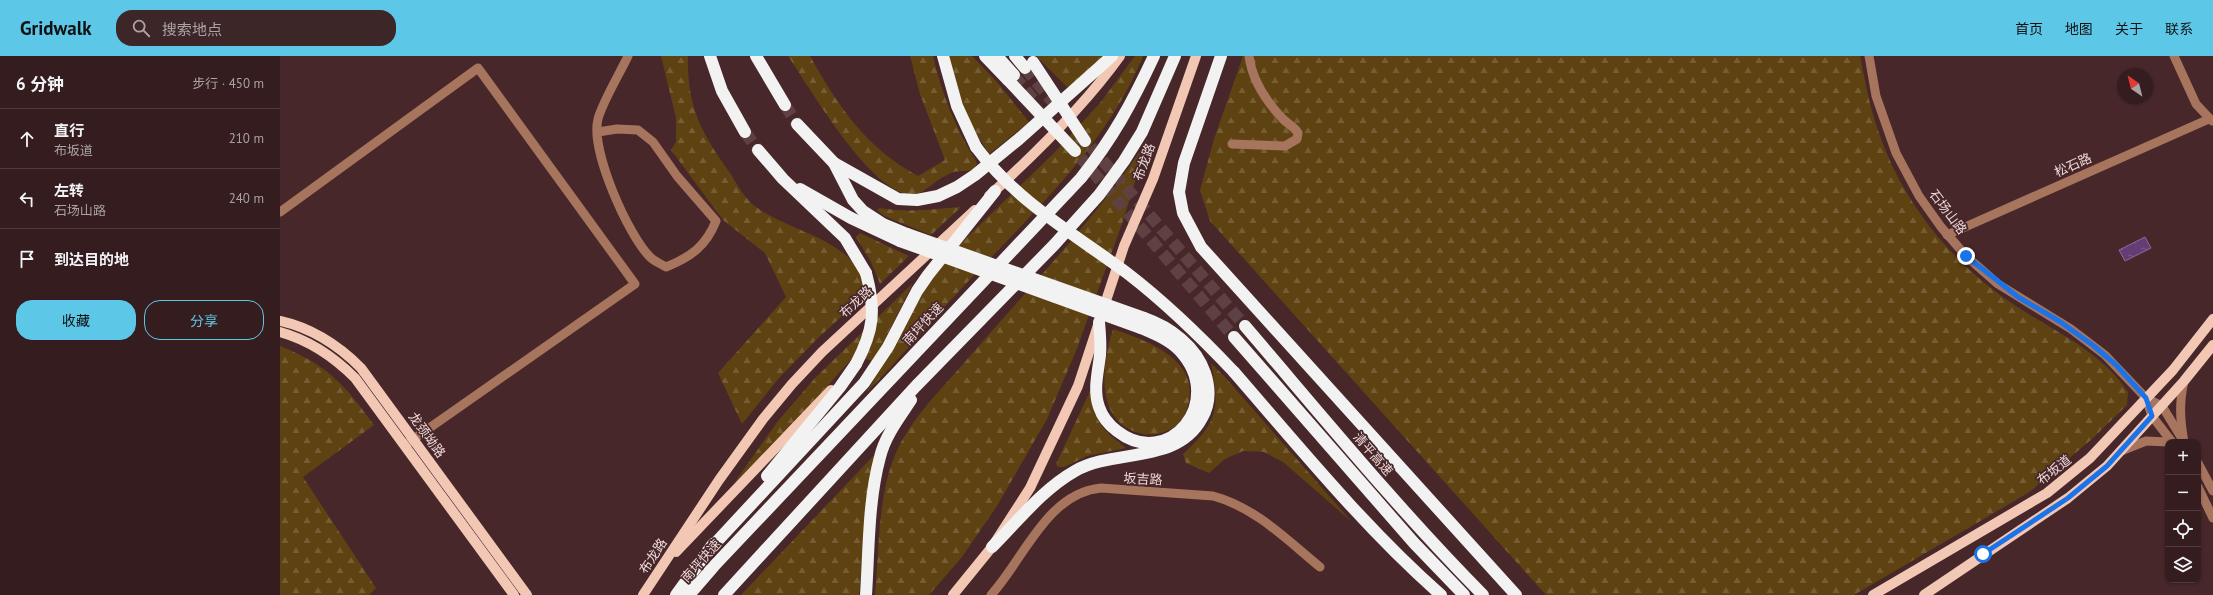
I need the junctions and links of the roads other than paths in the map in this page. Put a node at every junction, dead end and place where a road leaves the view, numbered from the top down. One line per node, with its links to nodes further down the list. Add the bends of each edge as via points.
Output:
1 (628, 56): 22 (street, via 598,120)
2 (710, 56): 23 (highway, via 722,90)
3 (756, 56): 19 (highway)
4 (942, 56): 72 (highway, bridge, via 957,106 976,147 991,166 1017,192 1161,300 1195,331 1344,498)
5 (985, 56): 18 (highway)
6 (997, 56): 18 (highway)
7 (1016, 56): 17 (highway)
8 (1112, 56): 28 (highway, via 1020,139 975,175 938,196 917,200 898,199)
9 (1120, 56): 30 (main road, 布龙路, via 1101,81 1022,166)
10 (1154, 56): 67 (highway, 南坪快速, via 1121,123 1081,178)
11 (1175, 56): 42 (highway, via 1142,132 1099,195)
12 (1196, 56): 36 (main road, 布龙路, via 1153,179 1124,246)
13 (1221, 56): 75 (highway, via 1184,163 1179,192 1189,228 1201,247)
14 (1248, 56): 25 (street, via 1256,82 1283,119 1298,133 1297,139 1285,146)
15 (1869, 56): 32 (street, 石场山路, via 1876,96 1896,153 1919,196)
16 (2174, 56): 20 (street, via 2196,104)
17 (1029, 62): 24 (highway, bridge)
18 (1011, 78): 27 (highway, bridge)
19 (785, 106)
20 (2211, 120): 32 (street, 松石路)
21 (797, 124): 28 (highway)
22 (598, 132): 22 (street, via 617,129 638,130 653,142 677,176 716,221 709,238 683,260 666,267 650,257 634,235 610,186)
23 (745, 132)
24 (1085, 141)
25 (1232, 144)
26 (758, 150): 29 (highway)
27 (1075, 151)
28 (834, 163): 33 (highway, via 853,200 863,211)
29 (783, 179): 33 (highway, via 850,218); 43 (highway, bridge, via 845,238 866,272 873,309 872,326)
30 (994, 191): 60 (highway, via 917,291 888,347 864,383); 62 (main road, 布龙路, via 822,352 792,384 723,474)
31 (280, 212): 48 (street, via 478,68 635,284)
32 (1947, 235): 45 (street, 石场山路, via 1998,284 2059,321 2094,346 2116,365)
33 (904, 238): 37 (highway, bridge)
34 (2213, 319): 45 (main road, 布坂道, via 2174,370)
35 (280, 321): 48 (main road, 龙颈坳路, via 324,338 350,357 372,381)
36 (1099, 322): 37 (highway, via 1100,354 1096,396 1099,408 1112,427 1124,437 1154,442 1170,438 1182,430 1194,411 1198,391 1193,372 1180,351); 59 (main road, 布龙路, via 1078,386 1052,444 1030,488)
37 (1143, 323): 59 (highway, via 1158,323 1172,332 1200,361 1207,380 1208,399 1198,425 1184,439 1166,448 1096,461 1075,470 1054,485)
38 (1245, 326): 74 (highway, 清平高速, via 1377,481)
39 (280, 332): 53 (main road, 龙颈坳路, via 319,348 345,367 366,391)
40 (1234, 337): 73 (highway, via 1414,543)
41 (2213, 345): 44 (main road)
42 (948, 354): 68 (highway); 69 (highway, via 895,424 880,456 873,498)
43 (856, 364): 60 (highway); 62 (main road)
44 (2184, 381): 46 (main road); 51 (street, via 2180,398)
45 (2146, 398): 46 (street); 47 (street); 76 (main road, 布坂道, via 2090,458 2047,493)
46 (2162, 406): 47 (main road); 50 (street)
47 (2152, 416): 49 (street); 54 (main road)
48 (414, 439): 53 (street); 64 (main road, 龙颈坳路)
49 (2170, 439)
50 (2182, 439)
51 (2184, 439)
52 (2165, 442): 54 (street, via 2146,441)
53 (405, 445): 63 (main road, 龙颈坳路)
54 (2121, 450): 77 (main road, via 2107,466 2068,498)
55 (2201, 468): 56 (street)
56 (2213, 491)
57 (2201, 493): 58 (street)
58 (2213, 518)
59 (992, 547): 70 (main road, 布龙路)
60 (709, 550): 66 (highway)
61 (1320, 567): 71 (street, 坂吉路, via 1270,525 1223,498 1095,488 1078,494 1055,509)
62 (654, 578): 65 (main road, 布龙路)
63 (514, 595)
64 (527, 595)
65 (643, 595)
66 (676, 595)
67 (689, 595)
68 (724, 595)
69 (866, 595)
70 (953, 595)
71 (991, 595)
72 (1441, 595)
73 (1464, 595)
74 (1483, 595)
75 (1516, 595)
76 (1873, 595)
77 (1924, 595)

